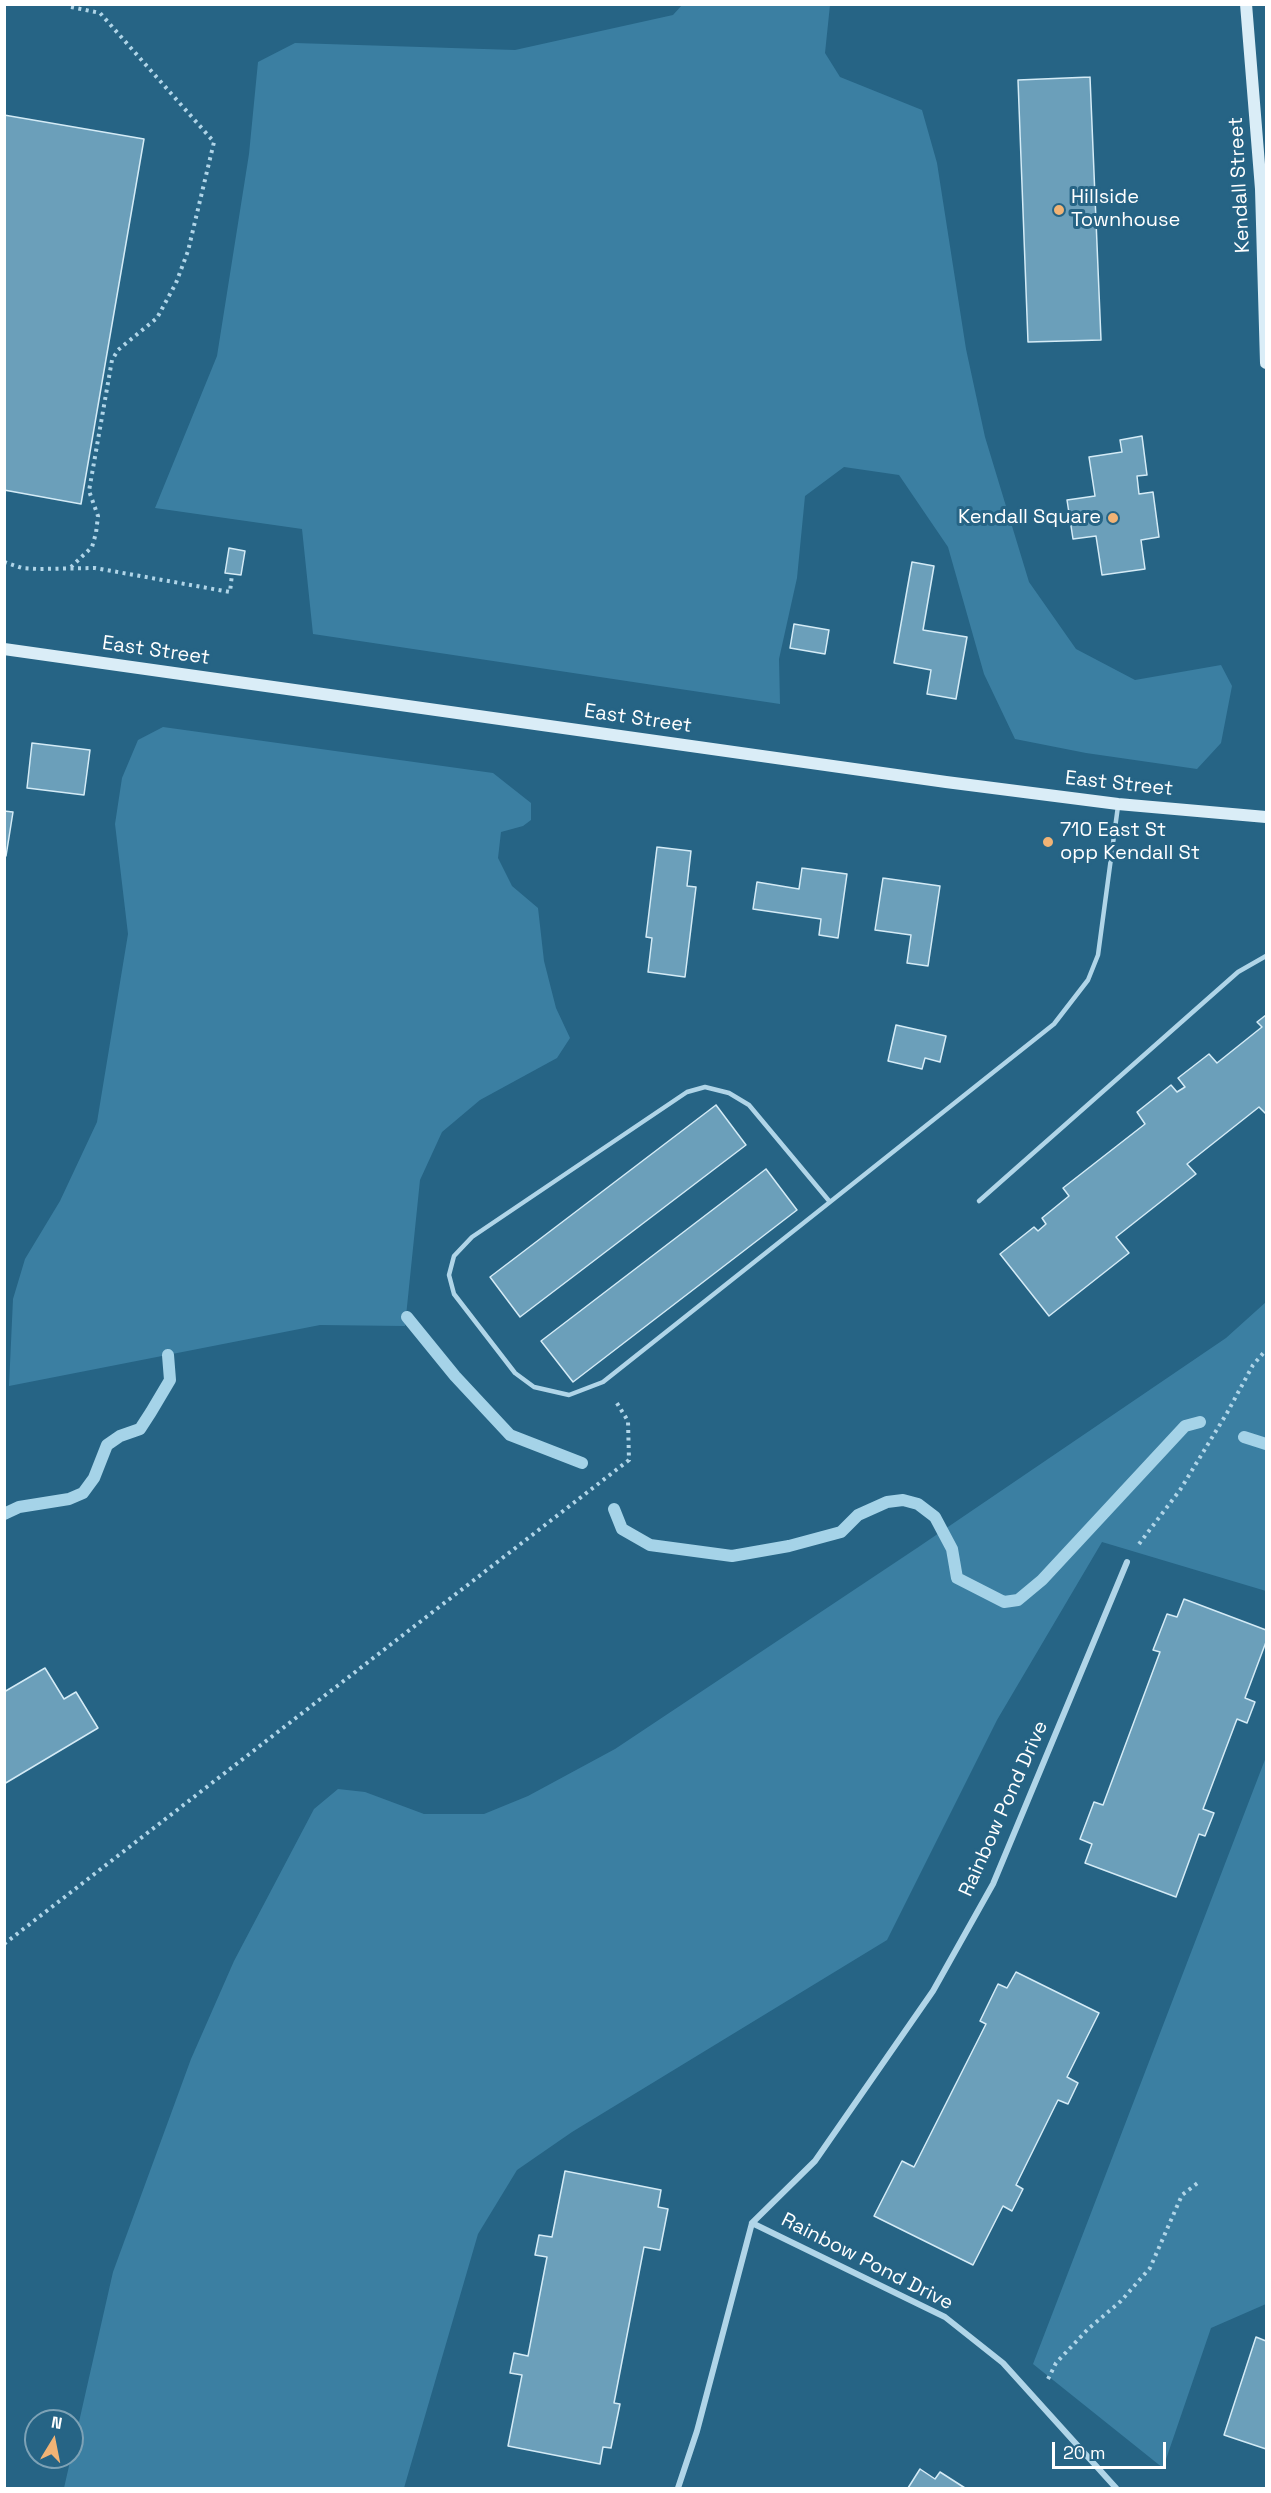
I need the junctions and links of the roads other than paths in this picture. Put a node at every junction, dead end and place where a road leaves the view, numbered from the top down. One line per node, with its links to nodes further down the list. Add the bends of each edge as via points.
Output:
1 (1246, 4): 2 (main road, Kendall Street, via 1261,189)
2 (1266, 363)
3 (4, 649): 4 (main road, East Street)
4 (1118, 804): 5 (main road, East Street); 8 (lane, via 1098,955 1073,1002 1054,1024)
5 (1266, 817)
6 (1266, 956): 7 (lane, via 1238,972)
7 (979, 1201)
8 (830, 1202): 8 (lane, via 749,1105 729,1093 705,1087 687,1092 472,1237 454,1256 449,1275 454,1294 515,1373 534,1387 568,1395 603,1382)
9 (1127, 1562): 10 (street, Rainbow Pond Drive, via 993,1884 933,1991 814,2161)
10 (752, 2223): 11 (street, Rainbow Pond Drive); 12 (street, Rainbow Pond Drive, via 945,2317 1003,2363)
11 (678, 2488)
12 (1116, 2488)

